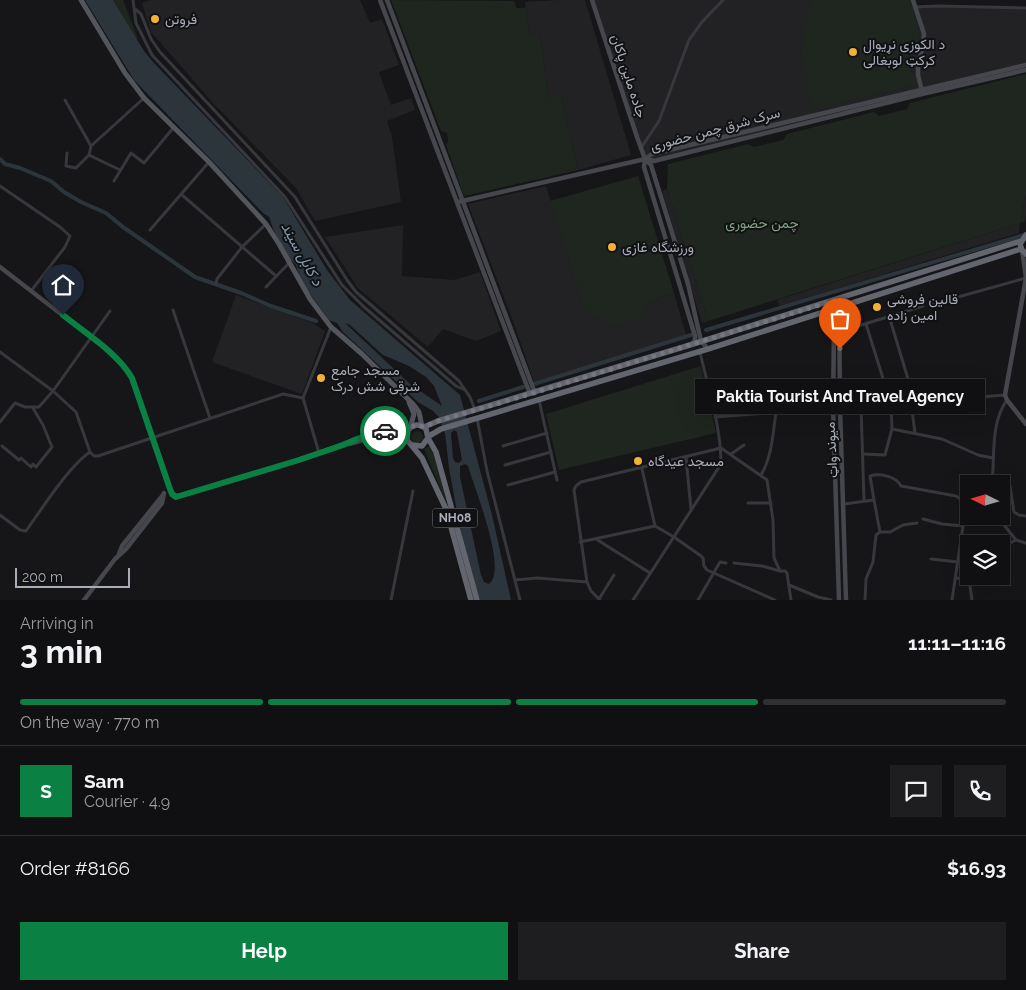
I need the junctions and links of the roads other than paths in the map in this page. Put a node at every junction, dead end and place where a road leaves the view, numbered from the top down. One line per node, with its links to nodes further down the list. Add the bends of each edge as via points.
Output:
1 (81, 0): 14 (main road)
2 (133, 0): 10 (street)
3 (380, 0): 27 (main road, via 431,137)
4 (387, 0): 27 (main road)
5 (592, 0): 18 (main road, جاده ماین پاکان)
6 (722, 0): 18 (street, via 689,40 659,121)
7 (913, 0): 8 (main road)
8 (916, 7): 9 (street); 13 (main road, via 924,40 918,64)
9 (1026, 8)
10 (135, 9): 43 (street, via 141,14 160,52 295,197 347,280); 46 (street, via 136,23 152,55 285,196 342,285)
11 (1026, 64): 13 (main road, سرک شرق چمن حضوری)
12 (1026, 70): 13 (main road, سرک شرق چمن حضوری)
13 (922, 92): 21 (main road, سرک شرق چمن حضوری, via 654,161)
14 (144, 98): 16 (main road); 17 (street)
15 (64, 100): 17 (street)
16 (174, 126): 22 (main road); 23 (street, via 144,163 131,153)
17 (91, 146): 20 (street)
18 (641, 148): 21 (main road, جاده ماین پاکان)
19 (67, 153): 20 (street, via 66,166 76,168)
20 (89, 155): 23 (street)
21 (645, 159): 27 (main road, سرک شرق چمن حضوری); 56 (main road, via 650,165 688,284); 57 (main road, via 644,167 696,336)
22 (209, 162): 26 (street); 28 (main road)
23 (120, 170): 24 (street)
24 (114, 180)
25 (0, 186): 40 (street, via 70,236)
26 (182, 195): 29 (street); 32 (street)
27 (460, 201): 65 (main road)
28 (266, 224): 32 (street); 34 (main road)
29 (150, 230)
30 (1026, 235): 31 (highway)
31 (1021, 240): 33 (highway); 41 (highway)
32 (242, 248): 36 (street); 38 (street)
33 (1023, 251): 37 (main road); 47 (highway)
34 (290, 263): 36 (street); 53 (main road, via 310,299)
35 (0, 267): 40 (main road)
36 (276, 276): 39 (street)
37 (1026, 278): 44 (street); 68 (main road)
38 (216, 284)
39 (266, 287)
40 (31, 291): 55 (main road)
41 (839, 299): 42 (highway); 47 (main road, میوند واټ)
42 (831, 301): 49 (main road, میوند واټ); 56 (highway)
43 (368, 302): 46 (street); 64 (street, via 460,381)
44 (933, 304)
45 (923, 306): 51 (street)
46 (364, 307): 64 (street)
47 (840, 307): 49 (highway); 54 (main road, میوند واټ)
48 (173, 310): 78 (street)
49 (833, 310): 58 (highway); 73 (main road, میوند واټ)
50 (110, 312): 55 (street)
51 (889, 316): 52 (street); 70 (street)
52 (866, 324): 54 (street); 71 (street)
53 (331, 327): 66 (street); 67 (main road)
54 (840, 329): 74 (main road, میوند واټ)
55 (90, 338): 63 (street); 88 (main road, via 128,370)
56 (701, 342): 57 (highway); 58 (main road)
57 (690, 345): 61 (highway)
58 (708, 349): 59 (highway)
59 (700, 351): 62 (highway); 80 (street)
60 (0, 352): 63 (street)
61 (660, 354): 62 (highway); 65 (highway)
62 (667, 362): 69 (highway)
63 (53, 391): 75 (street, via 39,407); 95 (street, via 78,414)
64 (466, 391): 76 (street)
65 (533, 393): 76 (highway)
66 (303, 398): 78 (street, via 283,394); 97 (street)
67 (406, 398): 83 (main road, via 419,412); 84 (main road, via 414,414)
68 (1006, 398): 70 (street); 82 (main road); 101 (street, via 999,413)
69 (539, 400): 79 (highway); 86 (street)
70 (913, 402): 71 (street); 87 (street)
71 (891, 404): 72 (street); 85 (street)
72 (861, 406): 74 (street); 99 (street)
73 (834, 407): 74 (street); 77 (street); 158 (main road, میوند واټ)
74 (840, 407): 117 (main road, میوند واټ)
75 (33, 408): 81 (street, via 15,403); 92 (street, via 52,447 36,467 33,464 31,467 21,458 19,460)
76 (474, 410): 83 (highway)
77 (776, 412): 80 (street); 105 (street, via 772,444)
78 (210, 418): 88 (street)
79 (477, 418): 89 (highway, via 441,429); 144 (street)
80 (716, 418): 94 (street)
81 (0, 422)
82 (1026, 424)
83 (423, 427): 84 (highway, via 416,425); 89 (highway, NH08)
84 (410, 428): 90 (highway)
85 (892, 429): 87 (street); 99 (street, via 885,455)
86 (547, 433): 93 (street); 96 (street)
87 (915, 433): 101 (street, via 942,439)
88 (153, 437): 95 (street, via 98,456); 110 (main road)
89 (428, 437): 90 (highway, via 422,446); 150 (highway, NH08, via 436,452)
90 (408, 441): 97 (main road, via 388,430); 149 (highway, NH08, via 422,458 446,510)
91 (744, 445): 98 (street)
92 (2, 446)
93 (503, 446)
94 (721, 448): 98 (street); 100 (street); 118 (street, via 721,464)
95 (90, 452): 119 (street, via 68,475 26,531)
96 (551, 452): 102 (street); 104 (street)
97 (319, 454): 110 (main road, via 176,497)
98 (730, 454): 105 (street)
99 (863, 454): 114 (street)
100 (686, 458): 103 (street); 118 (street)
101 (993, 458): 106 (street)
102 (504, 465)
103 (642, 469): 124 (street); 131 (street, via 581,482 576,486)
104 (555, 472): 107 (street); 108 (street)
105 (761, 475): 116 (street, via 767,480)
106 (993, 475)
107 (557, 480)
108 (508, 485)
109 (1010, 486): 120 (street, via 1014,512)
110 (170, 489): 147 (main road, via 122,546 119,555)
111 (414, 490): 148 (street)
112 (960, 499): 113 (street, via 901,486 895,480 875,474 870,476)
113 (874, 500): 114 (street); 126 (street)
114 (864, 501): 117 (street)
115 (748, 503): 116 (street)
116 (771, 503): 139 (street, via 774,558)
117 (844, 504): 159 (main road, میوند واټ)
118 (692, 510): 128 (street)
119 (0, 515)
120 (1026, 516)
121 (923, 519): 125 (street)
122 (917, 523): 126 (street)
123 (1004, 525): 130 (street)
124 (655, 526): 128 (street); 129 (street)
125 (963, 526): 127 (street)
126 (880, 532): 160 (street, via 876,535 873,562 866,578)
127 (962, 535)
128 (674, 537): 140 (street); 141 (street, via 703,558 705,568)
129 (595, 538): 131 (street); 140 (street)
130 (1016, 540): 132 (street); 133 (street)
131 (580, 542): 145 (street)
132 (1010, 543)
133 (1026, 543)
134 (960, 548): 136 (street)
135 (931, 559): 136 (street)
136 (958, 562): 143 (street)
137 (726, 563): 141 (street, via 720,562)
138 (734, 564): 139 (street)
139 (780, 571): 146 (street, via 787,573)
140 (650, 573): 153 (street)
141 (713, 573): 154 (street); 155 (street)
142 (614, 575): 152 (street)
143 (956, 578): 161 (street); 162 (street, via 969,579)
144 (515, 580): 145 (street, via 537,578); 151 (street)
145 (587, 582): 152 (street, via 590,591)
146 (789, 585): 156 (street); 157 (street)
147 (84, 600)
148 (390, 600)
149 (470, 600)
150 (477, 600)
151 (520, 600)
152 (600, 600)
153 (633, 600)
154 (698, 600)
155 (775, 600)
156 (791, 600)
157 (831, 600)
158 (839, 600)
159 (846, 600)
160 (865, 600)
161 (952, 600)
162 (972, 600)

